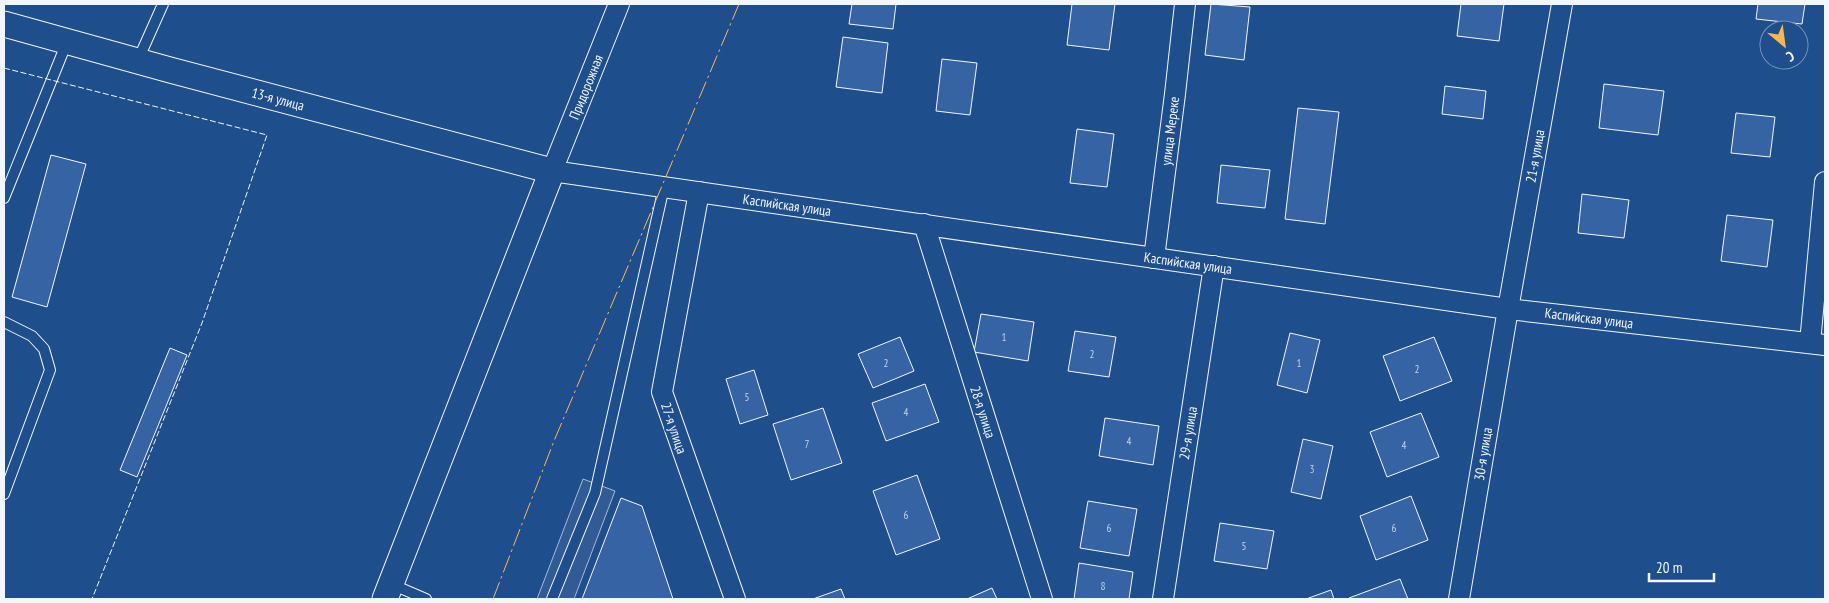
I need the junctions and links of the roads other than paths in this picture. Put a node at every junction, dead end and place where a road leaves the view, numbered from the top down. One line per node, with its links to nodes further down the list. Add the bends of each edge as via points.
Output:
1 (163, 4): 7 (lane)
2 (619, 4): 8 (street, Придорожная)
3 (1185, 4): 14 (street, улица Мереке)
4 (1562, 4): 16 (street, 21-я улица)
5 (4, 24): 6 (street, 13-я улица)
6 (67, 41): 7 (street, 13-я улица); 12 (lane)
7 (138, 60): 8 (street, 13-я улица)
8 (552, 171): 10 (street, Каспийская улица); 20 (street)
9 (1825, 182): 18 (street)
10 (664, 187): 11 (street, Каспийская улица); 22 (lane, via 595,493)
11 (700, 192): 13 (street, Каспийская улица); 23 (street, 27-я улица, via 662,392)
12 (4, 198)
13 (924, 224): 14 (street, Каспийская улица); 24 (street, 28-я улица)
14 (1154, 258): 15 (street, Каспийская улица)
15 (1214, 266): 16 (street, Каспийская улица); 25 (street, 29-я улица)
16 (1508, 308): 18 (street, Каспийская улица); 26 (street, 30-я улица)
17 (4, 322): 19 (lane, via 32,336 44,350 50,370)
18 (1818, 344)
19 (4, 494)
20 (388, 592): 21 (lane)
21 (426, 599)
22 (552, 599)
23 (735, 599)
24 (1042, 599)
25 (1163, 599)
26 (1459, 599)

